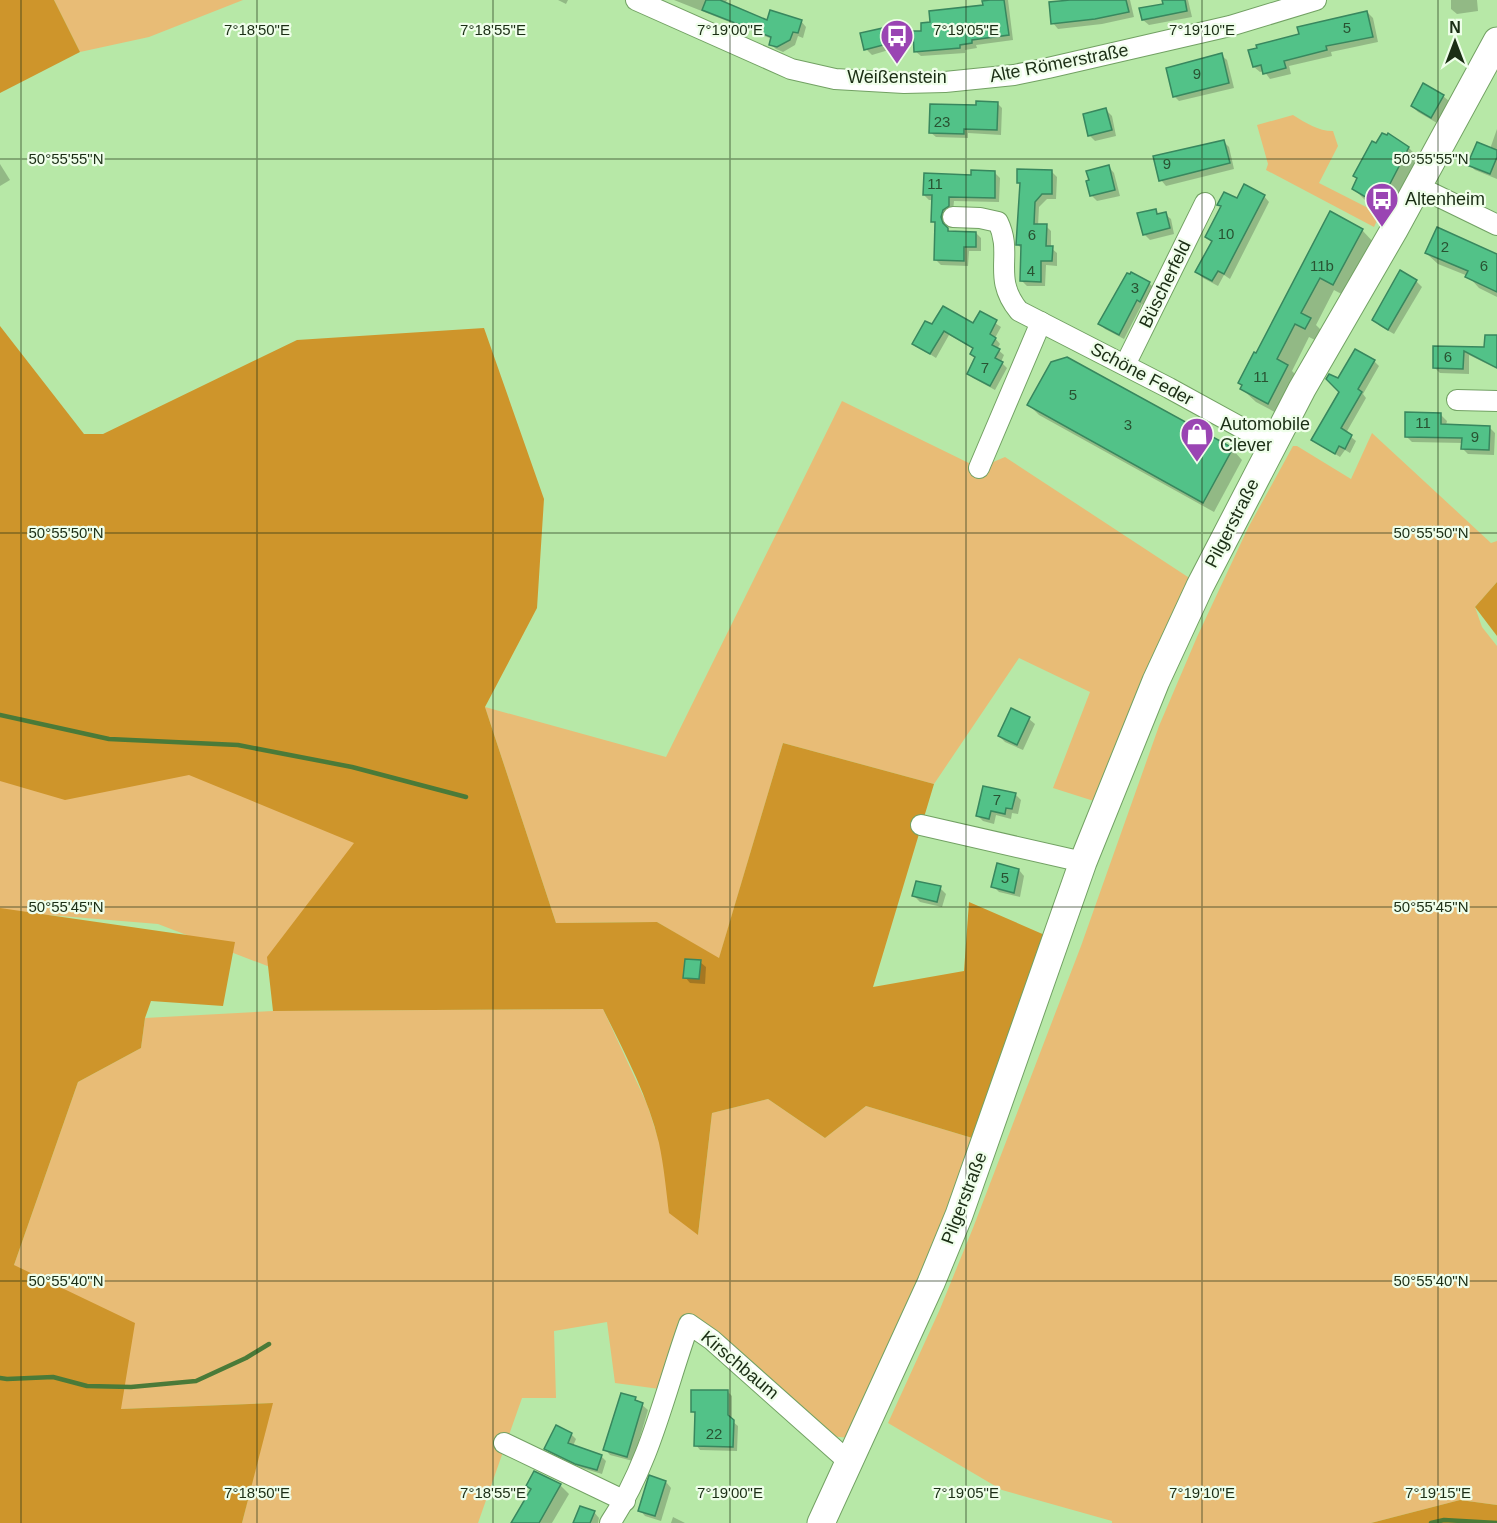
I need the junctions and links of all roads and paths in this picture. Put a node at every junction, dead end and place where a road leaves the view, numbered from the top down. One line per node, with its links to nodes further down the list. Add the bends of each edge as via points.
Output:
1 (636, 0): 2 (street, Alte Römerstraße, via 791,69 835,79 904,83 1014,75 1230,26)
2 (1316, 0)
3 (1497, 41): 4 (main road, Pilgerstraße)
4 (1417, 186): 7 (street); 12 (main road, Pilgerstraße)
5 (1205, 203): 9 (street, Büscherfeld)
6 (953, 217): 8 (street, Schöne Feder, via 998,222 1004,235 1003,273 1009,299 1019,311)
7 (1497, 225)
8 (1041, 322): 9 (street, Schöne Feder); 13 (street)
9 (1125, 365): 12 (street, Schöne Feder)
10 (1457, 400): 11 (street)
11 (1497, 401)
12 (1273, 445): 15 (main road, Pilgerstraße, via 1156,681)
13 (979, 468)
14 (921, 825): 15 (street)
15 (1083, 862): 17 (main road, Pilgerstraße, via 959,1215)
16 (504, 1443): 18 (street)
17 (849, 1462): 18 (street, Kirschbaum, via 721,1347 689,1324); 20 (main road, Pilgerstraße)
18 (625, 1501): 19 (street, Kirschbaum)
19 (610, 1523)
20 (821, 1523)

